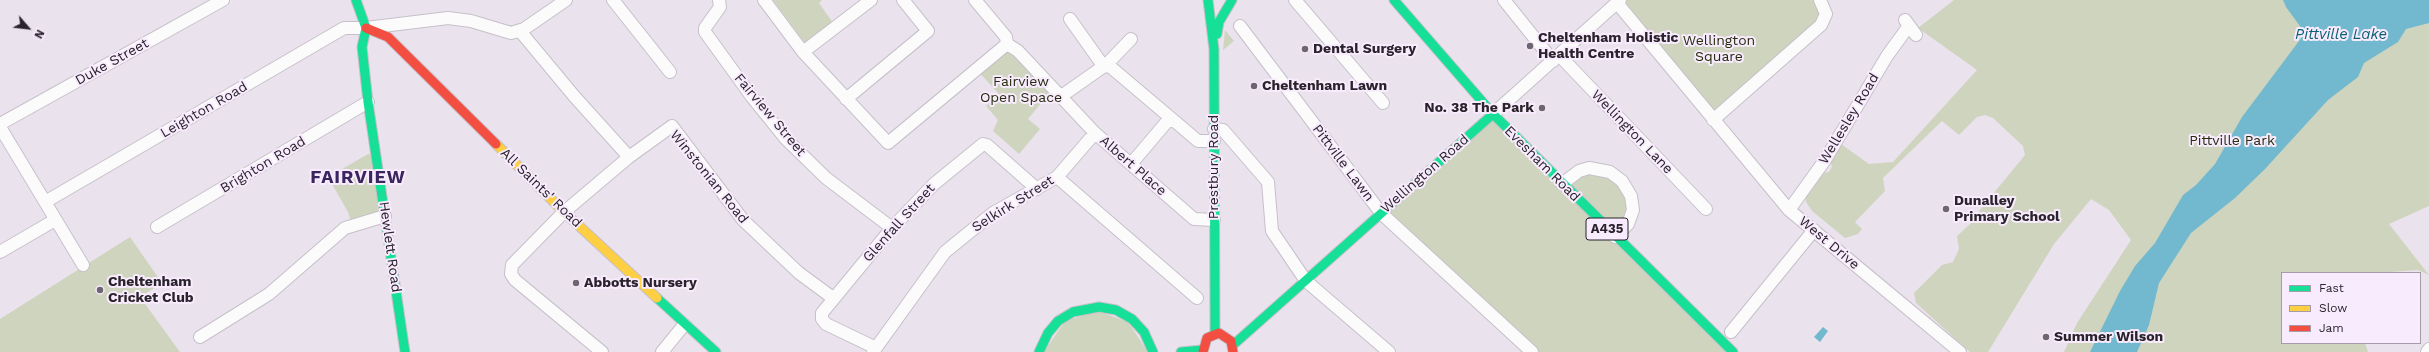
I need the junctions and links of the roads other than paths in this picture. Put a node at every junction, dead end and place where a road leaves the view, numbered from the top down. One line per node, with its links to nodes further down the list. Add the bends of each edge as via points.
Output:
1 (224, 0): 36 (street, Duke Street)
2 (566, 0): 21 (street)
3 (613, 0): 28 (street)
4 (719, 0): 53 (street, Fairview Street, via 720,7 705,28 705,32 752,97 786,139 826,178)
5 (764, 0): 25 (street)
6 (871, 0): 25 (street)
7 (903, 0): 30 (street, via 928,31)
8 (975, 0): 23 (street, via 1006,37)
9 (1208, 0): 24 (street, Prestbury Road)
10 (1232, 0): 24 (street, via 1219,22)
11 (1295, 0): 32 (street)
12 (1394, 0): 33 (street, Evesham Road / A435)
13 (1504, 0): 26 (street, Wellington Lane)
14 (1820, 0): 35 (street, via 1826,14 1821,25)
15 (359, 1): 20 (street)
16 (1619, 1): 26 (street, Wellington Road); 35 (street)
17 (1070, 20): 27 (street)
18 (1240, 26): 48 (street, Pittville Lawn)
19 (1910, 27): 46 (street, Wellesley Road, via 1887,56 1825,160)
20 (366, 28): 21 (street, Leighton Road, via 448,18 484,24 506,32); 31 (street, Hewlett Road, via 362,47); 44 (street, Leighton Road, via 344,28); 47 (street, All Saints' Road, via 388,37)
21 (520, 31): 39 (street)
22 (1130, 39): 27 (street)
23 (1007, 44): 29 (street, Albert Place, via 1018,51); 30 (street, via 888,143)
24 (1214, 49): 38 (street, Prestbury Road)
25 (802, 52): 30 (street)
26 (1556, 58): 33 (street, Wellington Road); 45 (street, Wellington Lane)
27 (1105, 66): 29 (street); 34 (street)
28 (670, 72)
29 (1060, 97): 37 (street, Albert Place)
30 (846, 99)
31 (368, 102): 49 (street, Hewlett Road); 52 (street, Brighton Road)
32 (1383, 103)
33 (1493, 114): 42 (street, Evesham Road / A435); 48 (street, Wellington Road)
34 (1170, 118): 38 (street, via 1198,141); 40 (street)
35 (1713, 120): 46 (street, West Drive)
36 (0, 126): 44 (street)
37 (1095, 133): 40 (street, Albert Place); 41 (street, Selkirk Street)
38 (1214, 135): 51 (street, Prestbury Road); 58 (street, via 1223,130 1268,182 1272,231)
39 (629, 157): 47 (street, Winstonian Road); 59 (street, Winstonian Road, via 672,126 743,220 799,273)
40 (1131, 164): 51 (street, Albert Place, via 1194,219)
41 (1057, 177): 43 (street, Selkirk Street); 60 (street)
42 (1562, 184): 55 (street, Evesham Road / A435); 55 (street, via 1578,171 1589,168 1610,172 1622,180 1631,196 1633,210 1628,224)
43 (1037, 189): 53 (street, Glenfall Street, via 988,145 980,144 934,184); 67 (street, Selkirk Street, via 993,213 946,252)
44 (45, 202): 50 (street)
45 (1706, 209)
46 (1789, 210): 54 (street, West Drive)
47 (564, 212): 61 (street, All Saints' Road); 71 (street, Winstonian Road, via 514,262 512,274 518,282)
48 (1381, 214): 58 (street, Wellington Road); 77 (street, Pittville Lawn)
49 (385, 216): 64 (street, via 345,228 270,294); 70 (street, Hewlett Road)
50 (55, 220): 56 (street); 57 (street)
51 (1214, 220): 63 (street, Prestbury Road)
52 (157, 227)
53 (892, 228): 59 (street, Glenfall Street)
54 (1814, 230): 62 (street); 79 (street, West Drive)
55 (1615, 237): 78 (street, Evesham Road / A435)
56 (0, 252)
57 (83, 265)
58 (1306, 281): 65 (street, Wellington Road); 76 (street)
59 (832, 298): 67 (street, Glenfall Street, via 822,313 823,321)
60 (1196, 298)
61 (684, 324): 72 (street); 73 (street, All Saints' Road)
62 (1731, 332)
63 (1214, 334): 65 (street, via 1224,334); 69 (street, via 1207,338)
64 (200, 337)
65 (1233, 348)
66 (2429, 349): 80 (street)
67 (874, 350)
68 (1155, 351): 74 (street, via 1144,332 1132,319 1116,310 1099,307 1077,310 1058,321 1048,333)
69 (1203, 351): 75 (street)
70 (405, 352)
71 (602, 352)
72 (662, 352)
73 (716, 352)
74 (1039, 352)
75 (1181, 352)
76 (1389, 352)
77 (1532, 352)
78 (1733, 352)
79 (1960, 352)
80 (2426, 352)

